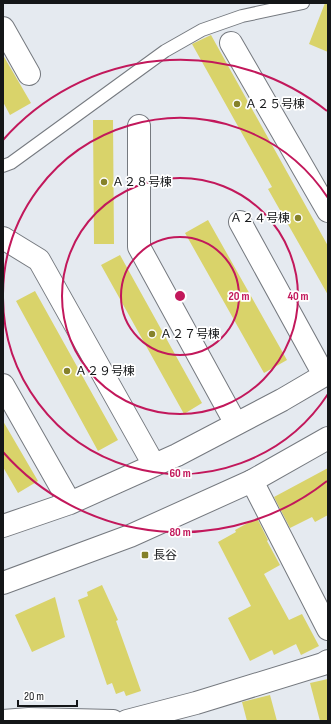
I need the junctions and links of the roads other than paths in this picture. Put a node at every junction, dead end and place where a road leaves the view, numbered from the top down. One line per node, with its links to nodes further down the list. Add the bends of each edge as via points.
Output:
1 (303, 3): 6 (lane, via 242,16 202,30 164,51 11,163)
2 (3, 28): 4 (street)
3 (231, 43): 7 (street)
4 (29, 74)
5 (138, 126): 12 (street, via 139,247)
6 (3, 166)
7 (328, 211)
8 (240, 222): 10 (street)
9 (3, 238): 14 (street, via 39,260)
10 (326, 374): 12 (street)
11 (3, 385): 16 (street)
12 (236, 424): 14 (street)
13 (328, 438): 15 (street)
14 (154, 465): 16 (street)
15 (252, 481): 18 (street, via 130,536); 19 (street)
16 (70, 503): 17 (street)
17 (3, 526)
18 (3, 583)
19 (328, 628)
20 (328, 661): 23 (street, via 196,703)
21 (3, 721): 22 (street)
22 (113, 721)
23 (127, 721)

